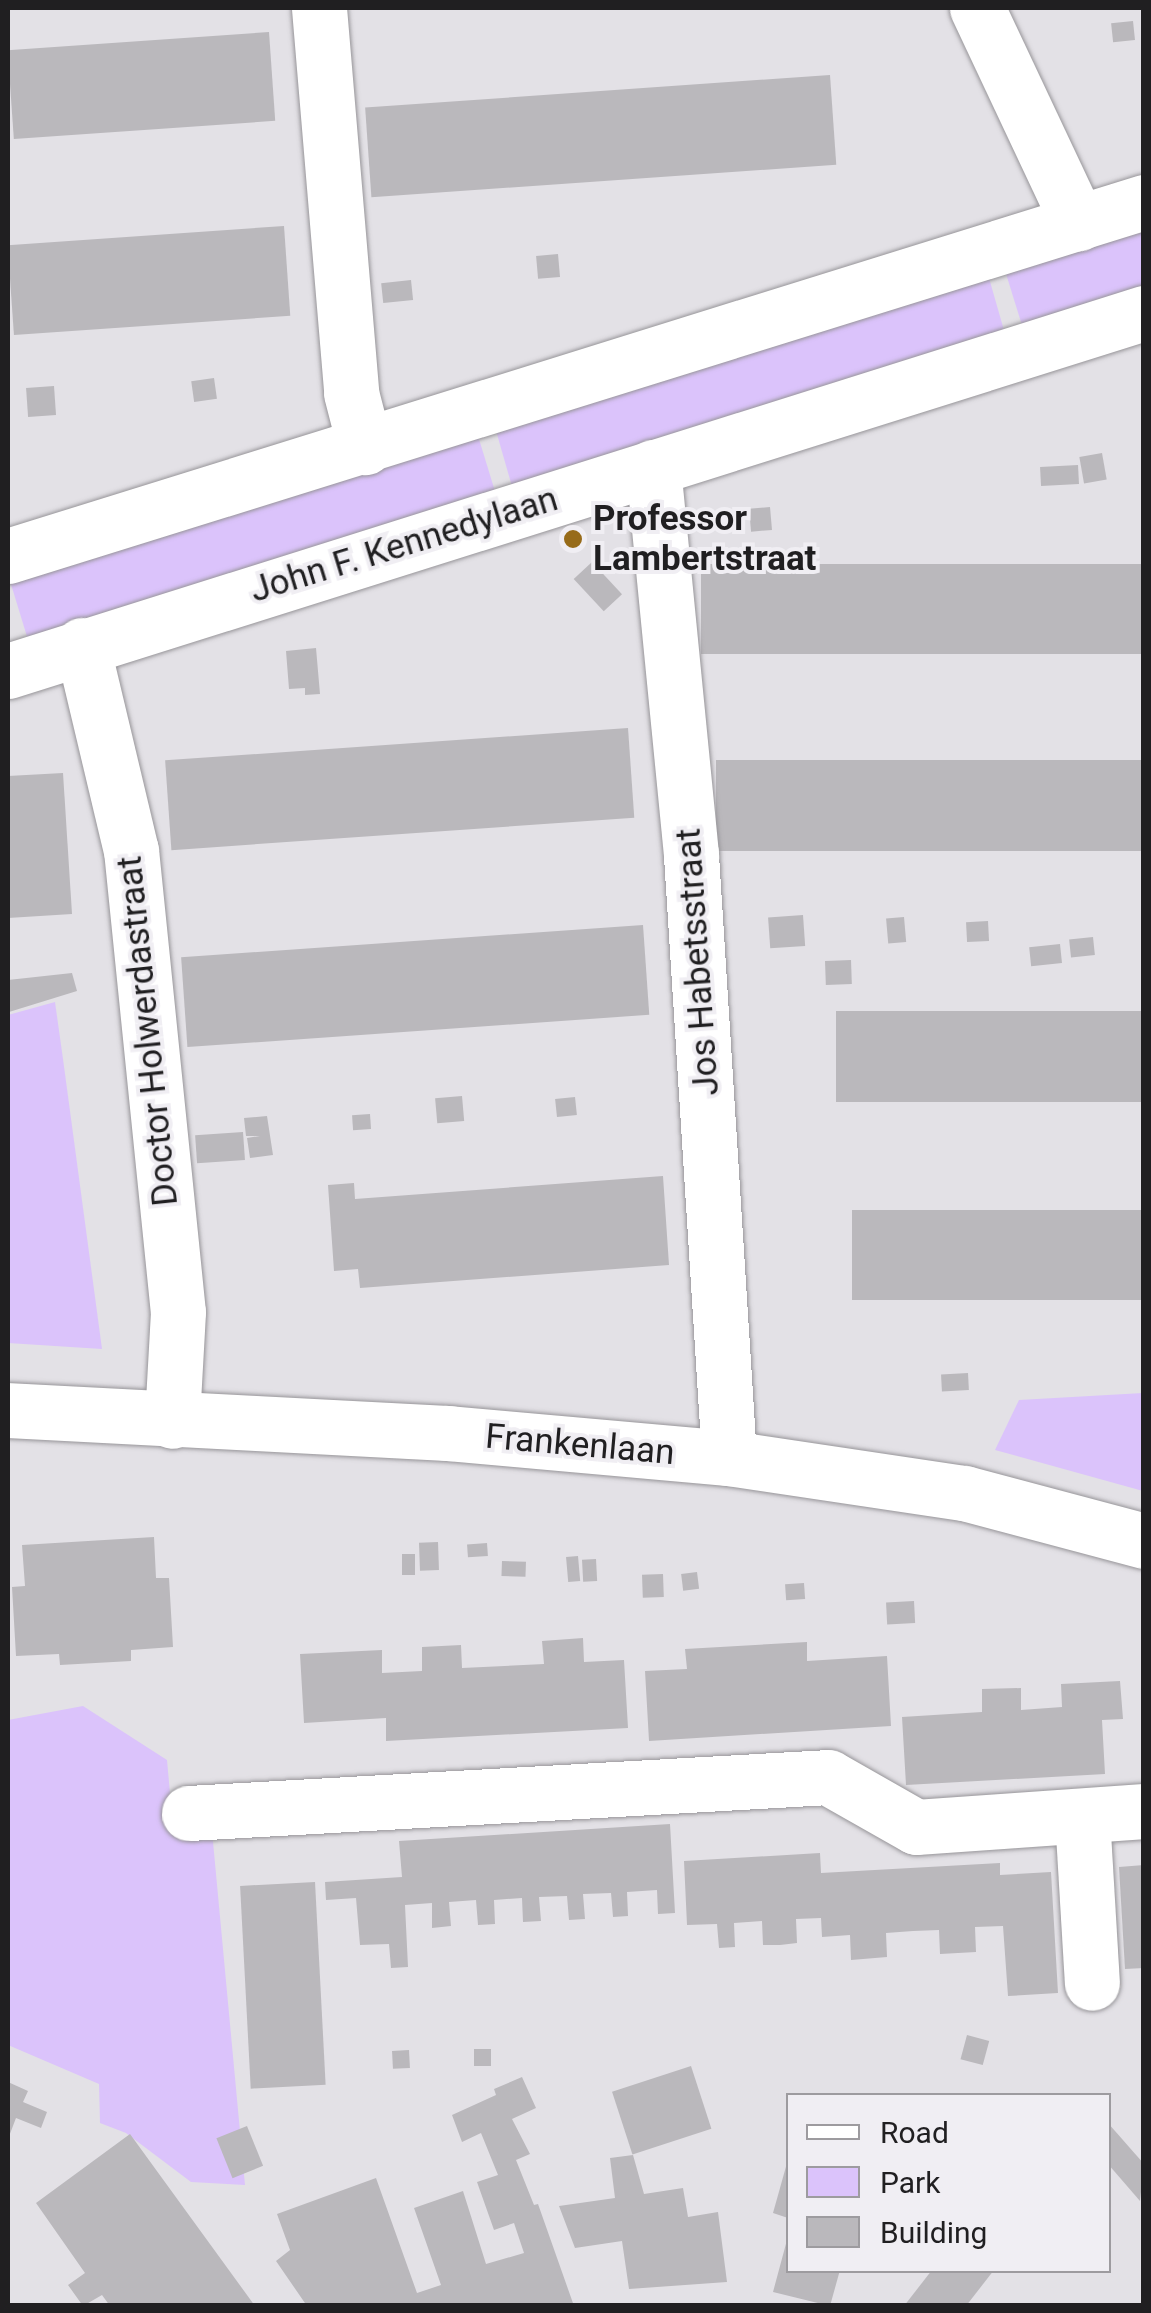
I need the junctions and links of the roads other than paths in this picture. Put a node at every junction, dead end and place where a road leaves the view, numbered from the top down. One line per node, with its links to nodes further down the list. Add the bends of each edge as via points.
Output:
1 (319, 8): 6 (street, via 351,393)
2 (978, 8): 4 (street)
3 (1144, 202): 4 (street)
4 (1078, 223): 6 (street)
5 (1144, 313): 7 (street, John F. Kennedylaan)
6 (364, 447): 8 (street)
7 (653, 467): 9 (street, John F. Kennedylaan); 13 (street, Jos Habetsstraat, via 691,855)
8 (8, 556)
9 (82, 645): 10 (street, John F. Kennedylaan); 12 (street, Doctor Holwerdastraat, via 131,850 178,1312)
10 (8, 671)
11 (8, 1410): 12 (street, Frankenlaan)
12 (172, 1422): 13 (street, Frankenlaan, via 448,1433)
13 (729, 1458): 14 (street, Frankenlaan, via 964,1493)
14 (1144, 1541)
15 (1144, 1812): 17 (street)
16 (189, 1814): 17 (street, via 828,1776 916,1826)
17 (1082, 1816): 18 (street)
18 (1092, 1984)

